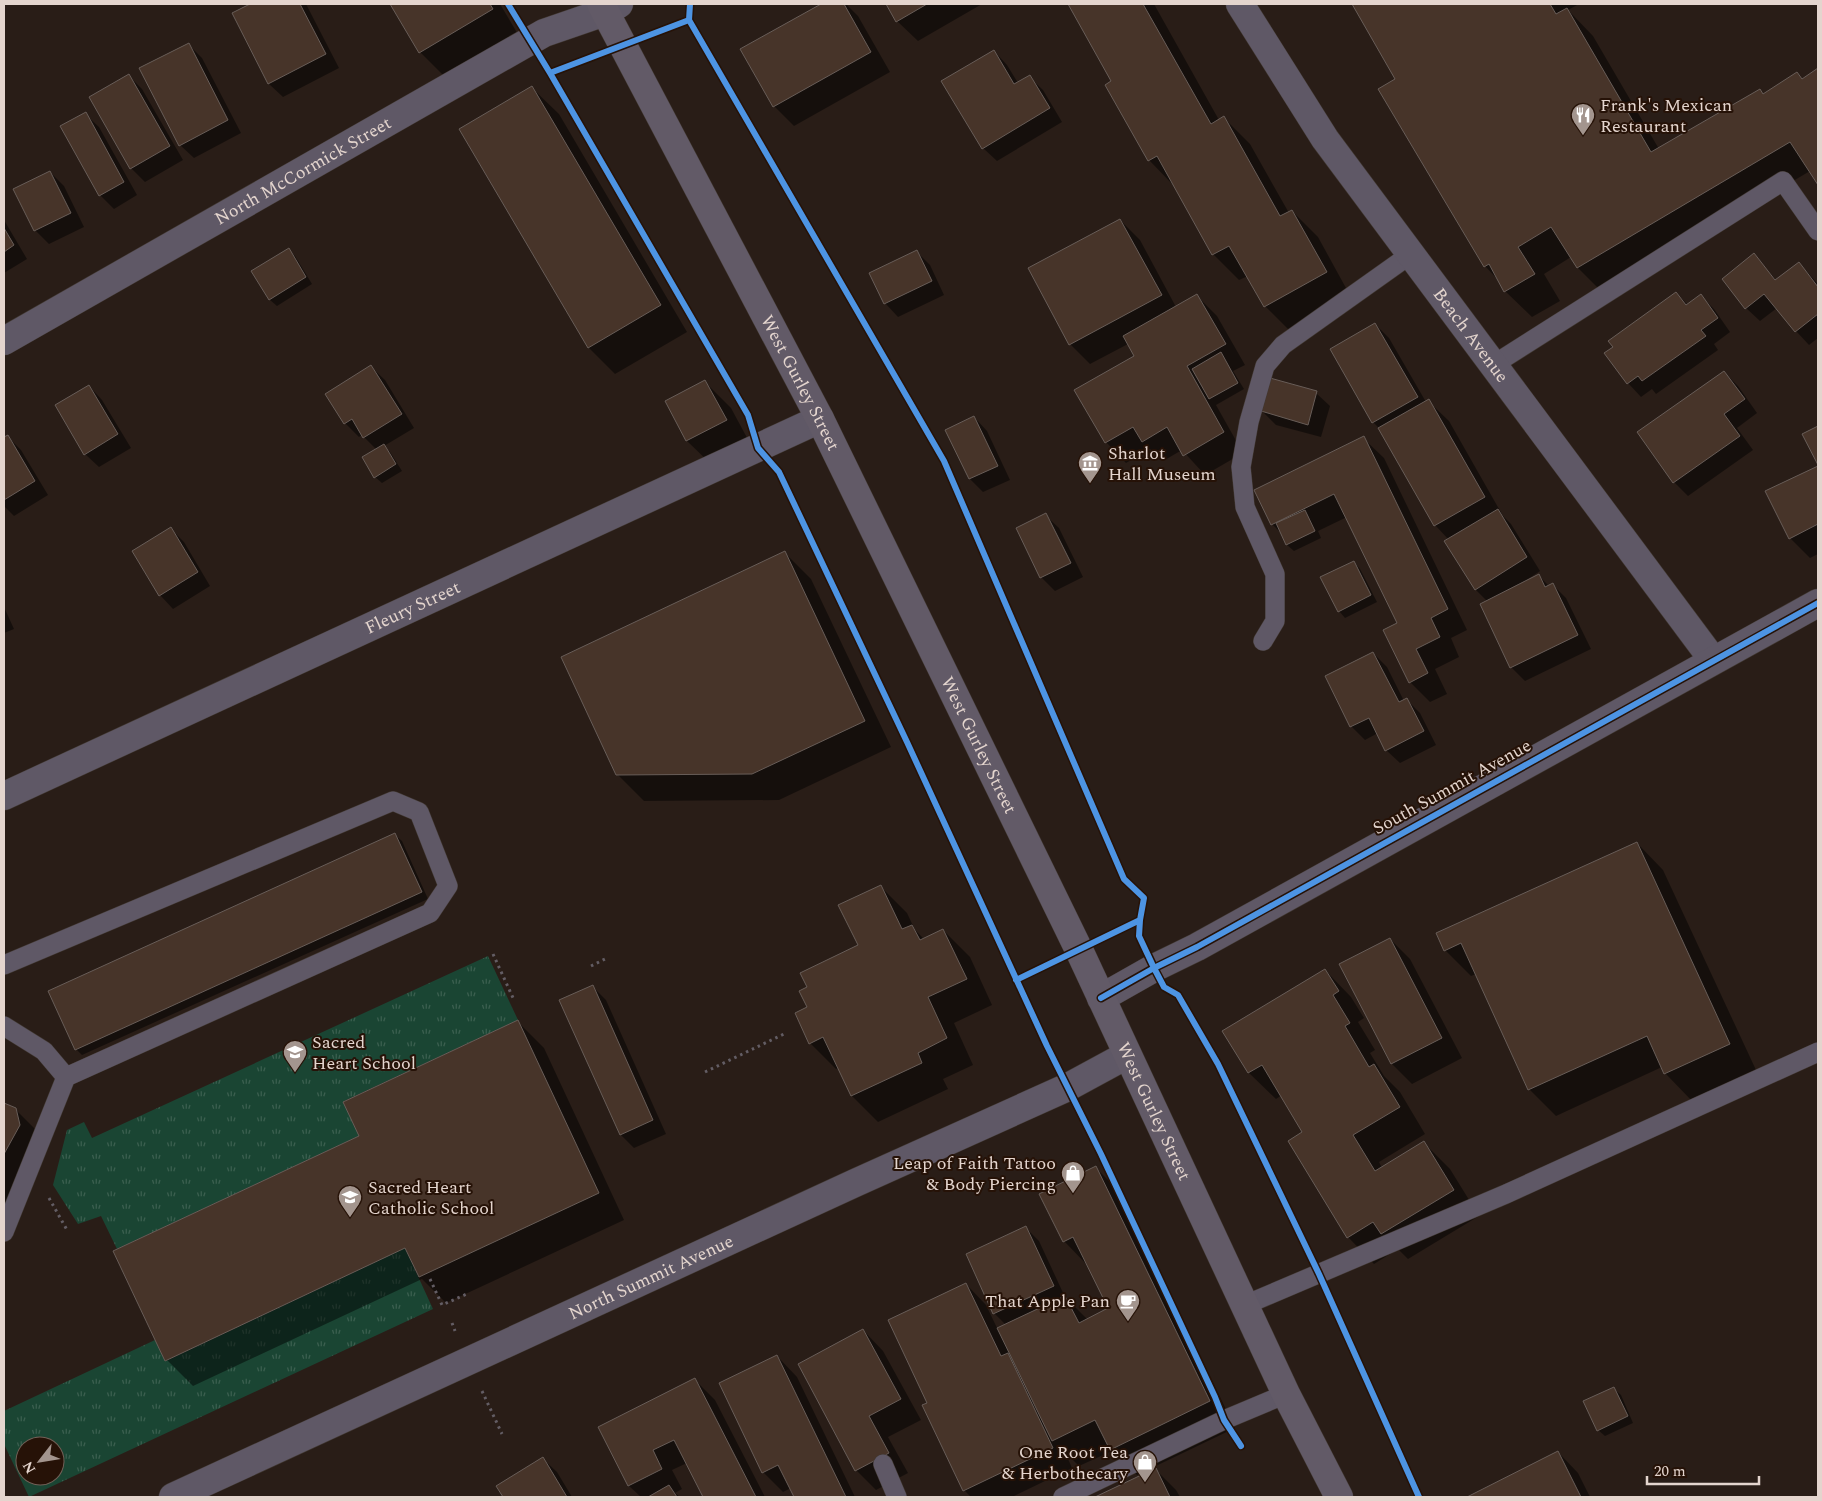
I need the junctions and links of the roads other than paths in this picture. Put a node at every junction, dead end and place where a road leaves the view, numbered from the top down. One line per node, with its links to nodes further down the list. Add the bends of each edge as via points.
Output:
1 (1240, 4): 4 (street, Beach Avenue, via 1326,139)
2 (608, 6): 5 (street, North McCormick Street, via 536,37); 7 (main road, West Gurley Street)
3 (1818, 231): 6 (lane, via 1782,181)
4 (1411, 254): 6 (street, Beach Avenue); 9 (lane, via 1283,345 1265,366 1248,422 1241,467 1245,507 1275,574 1276,621)
5 (4, 341)
6 (1494, 366): 10 (street, Beach Avenue)
7 (820, 419): 11 (street, Fleury Street); 13 (main road, West Gurley Street)
8 (1818, 603): 10 (street, South Summit Avenue)
9 (1263, 641)
10 (1712, 660): 13 (street, South Summit Avenue)
11 (4, 796)
12 (4, 965): 17 (lane, via 393,801 419,812 448,886 430,913)
13 (1101, 998): 16 (main road, West Gurley Street)
14 (4, 1026): 17 (lane, via 44,1051)
15 (1818, 1052): 19 (lane, via 1506,1194)
16 (1127, 1055): 19 (main road, West Gurley Street); 22 (street, North Summit Avenue, via 1068,1087)
17 (66, 1077): 18 (lane)
18 (4, 1232)
19 (1245, 1305): 20 (main road, West Gurley Street)
20 (1286, 1394): 24 (lane); 25 (main road, West Gurley Street)
21 (883, 1464): 23 (lane)
22 (173, 1497)
23 (897, 1497)
24 (1063, 1497)
25 (1339, 1497)

